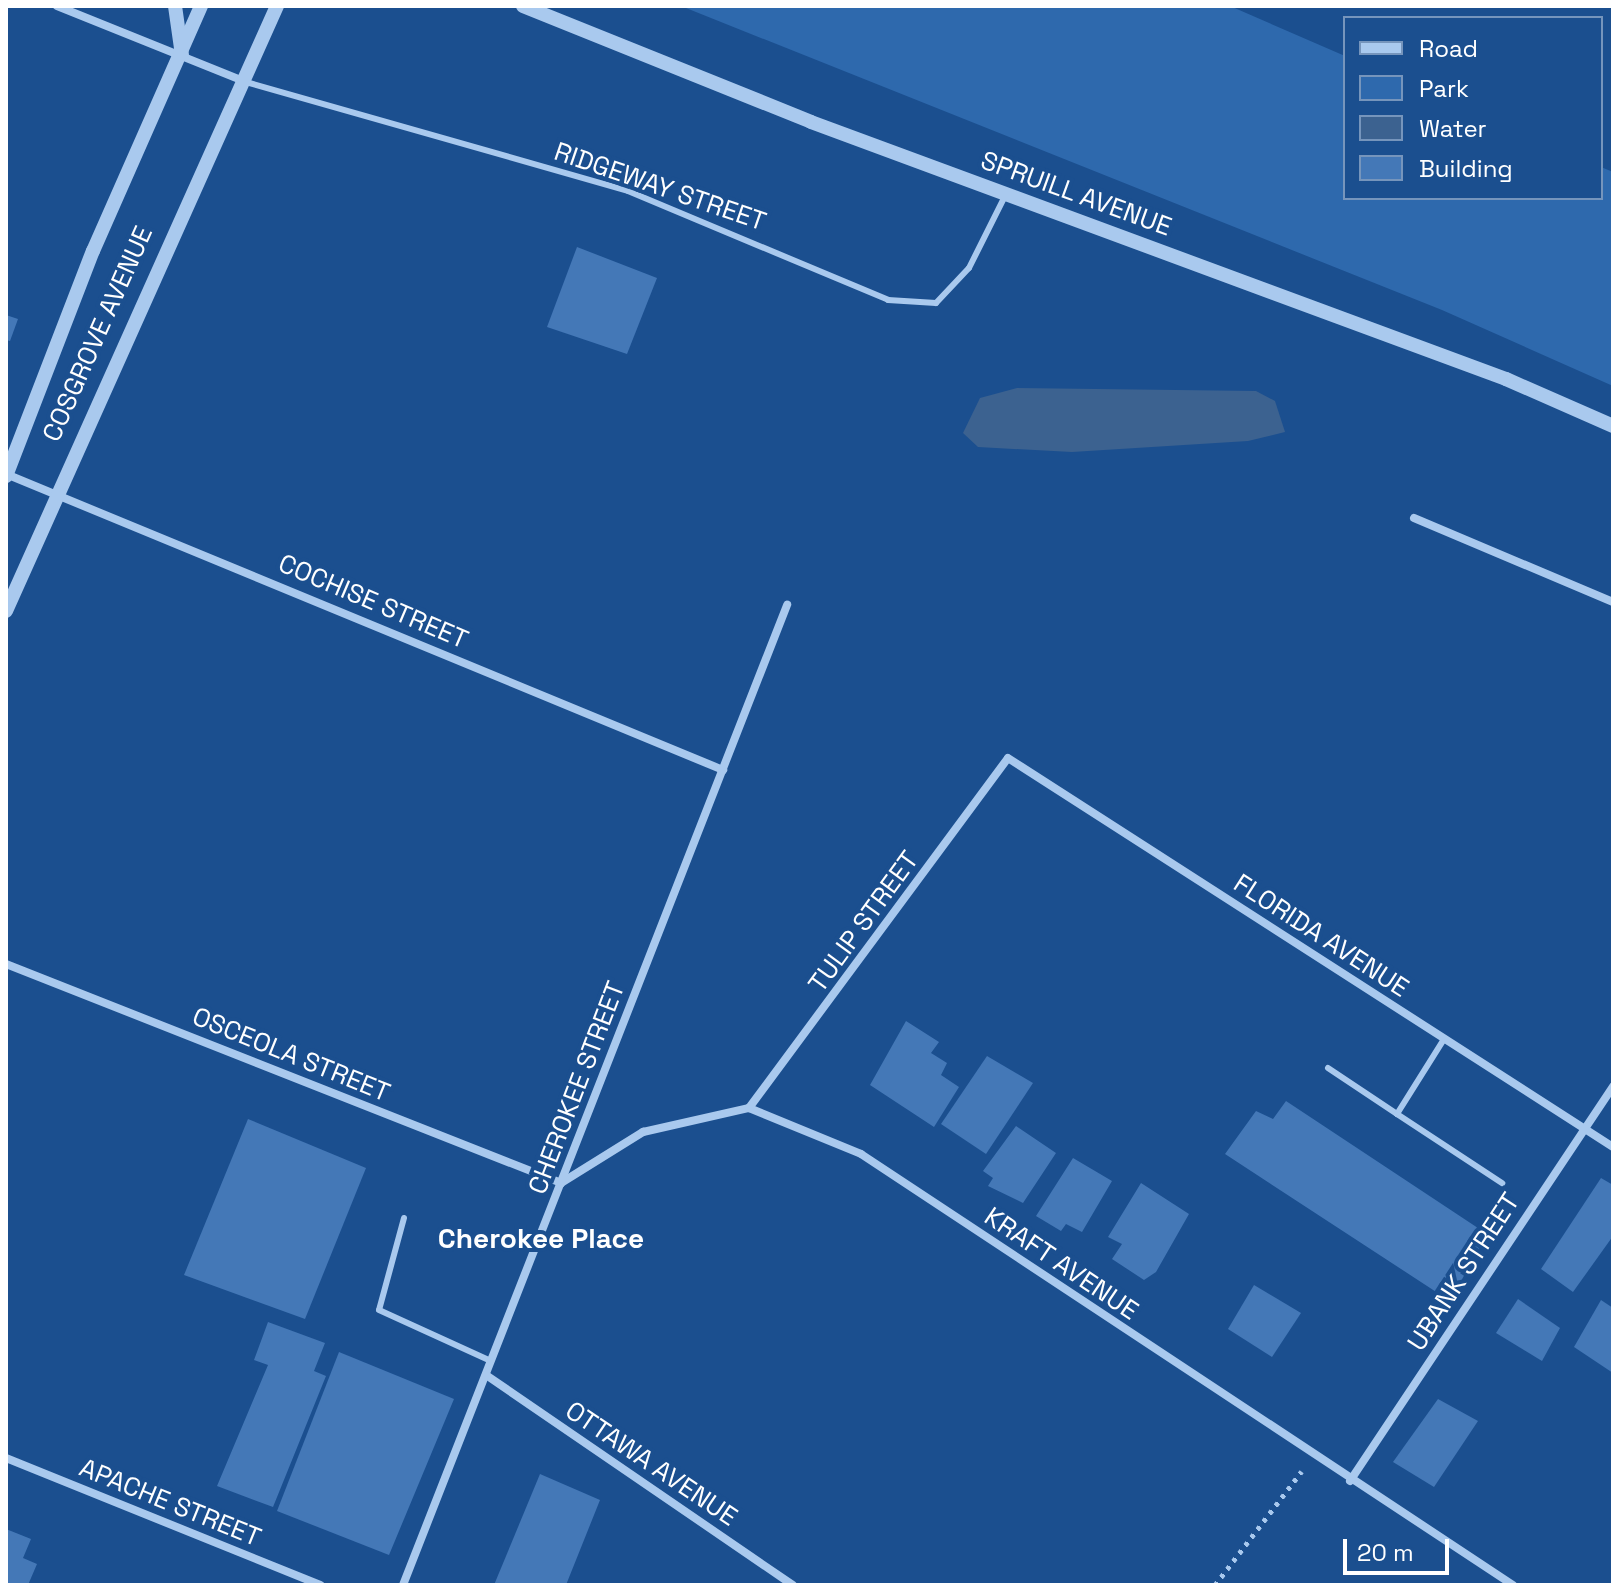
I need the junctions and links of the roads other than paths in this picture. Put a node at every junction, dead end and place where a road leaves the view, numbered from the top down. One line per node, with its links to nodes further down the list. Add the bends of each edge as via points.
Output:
1 (57, 6): 6 (street)
2 (175, 6): 6 (street)
3 (201, 6): 6 (street, COSGROVE AVENUE)
4 (277, 6): 7 (street, COSGROVE AVENUE)
5 (523, 6): 8 (street, SPRUILL AVENUE)
6 (182, 56): 7 (street); 10 (street, COSGROVE AVENUE, via 93,251)
7 (239, 79): 8 (lane, RIDGEWAY STREET, via 628,191 888,300 936,303 969,268); 11 (street, COSGROVE AVENUE)
8 (1006, 193): 9 (street, SPRUILL AVENUE, via 1506,379)
9 (1613, 426)
10 (6, 475): 11 (street, COCHISE STREET)
11 (55, 491): 15 (street, COSGROVE AVENUE); 17 (street, COCHISE STREET)
12 (1414, 518): 13 (street)
13 (1613, 602)
14 (787, 605): 17 (street, CHEROKEE STREET)
15 (6, 611)
16 (1008, 758): 19 (street, FLORIDA AVENUE); 22 (street, TULIP STREET)
17 (723, 770): 26 (street, CHEROKEE STREET)
18 (6, 964): 26 (street, OSCEOLA STREET)
19 (1444, 1039): 23 (lane); 24 (street, FLORIDA AVENUE)
20 (1328, 1068): 23 (lane)
21 (1613, 1086): 24 (street, UBANK STREET)
22 (749, 1108): 26 (street, via 643,1132); 32 (street, KRAFT AVENUE, via 861,1154)
23 (1397, 1114): 27 (lane)
24 (1582, 1128): 25 (street, FLORIDA AVENUE); 32 (street, UBANK STREET)
25 (1613, 1147)
26 (561, 1183): 29 (street, CHEROKEE STREET)
27 (1502, 1183)
28 (404, 1218): 29 (lane, via 379,1310)
29 (491, 1361): 30 (street, CHEROKEE STREET)
30 (486, 1375): 34 (street, CHEROKEE STREET); 35 (street, OTTAWA AVENUE)
31 (6, 1458): 33 (street, APACHE STREET)
32 (1350, 1481): 36 (street, KRAFT AVENUE)
33 (320, 1585)
34 (403, 1585)
35 (793, 1585)
36 (1513, 1585)

